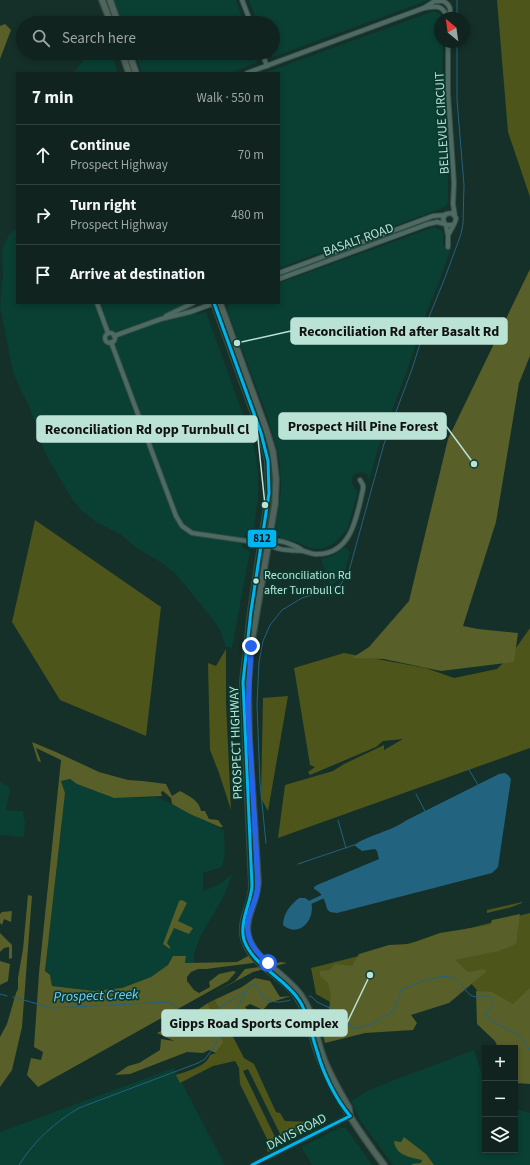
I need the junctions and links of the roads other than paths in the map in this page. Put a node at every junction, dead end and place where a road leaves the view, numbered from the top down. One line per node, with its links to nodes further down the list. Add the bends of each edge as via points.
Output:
1 (102, 0): 7 (main road)
2 (110, 0): 8 (main road)
3 (242, 0): 9 (street)
4 (424, 8): 5 (street, via 439,7); 6 (street, via 434,1 443,1 449,6); 14 (street)
5 (445, 12)
6 (449, 12)
7 (108, 16)
8 (116, 16)
9 (248, 16)
10 (448, 48): 18 (street, BELLEVUE CIRCUIT)
11 (124, 60): 15 (main road)
12 (131, 60): 16 (main road)
13 (265, 60): 14 (street)
14 (267, 66): 17 (street)
15 (129, 72)
16 (136, 72)
17 (250, 72)
18 (453, 204): 19 (street); 20 (street, BELLEVUE CIRCUIT)
19 (445, 214): 20 (street, via 452,213); 21 (street); 25 (street, BASALT ROAD, via 433,216)
20 (455, 216): 22 (street, via 456,222)
21 (445, 224): 22 (street); 23 (street); 26 (street, BASALT ROAD, via 428,224)
22 (453, 225): 23 (street)
23 (448, 236): 24 (street)
24 (448, 247)
25 (299, 266): 26 (street); 27 (street, BASALT ROAD)
26 (300, 271): 28 (street, BASALT ROAD)
27 (280, 273)
28 (280, 279)
29 (97, 304): 34 (street)
30 (191, 304): 33 (street)
31 (213, 304): 33 (street)
32 (216, 304): 38 (main road, PROSPECT HIGHWAY, via 273,452 276,494)
33 (161, 319): 35 (street)
34 (108, 333): 35 (street); 36 (street, via 105,338)
35 (114, 336): 36 (street, via 114,341)
36 (111, 342): 38 (street, via 182,526 192,533)
37 (360, 480): 38 (street, via 363,490 355,524 346,541 338,548 322,554 313,554 275,541)
38 (265, 544): 39 (main road, PROSPECT HIGHWAY, via 249,672 249,739 258,893 247,928 254,949 268,967 307,1004 324,1059 349,1108)
39 (350, 1116): 40 (street, DAVIS ROAD); 41 (main road, PROSPECT HIGHWAY)
40 (252, 1165)
41 (384, 1165)

